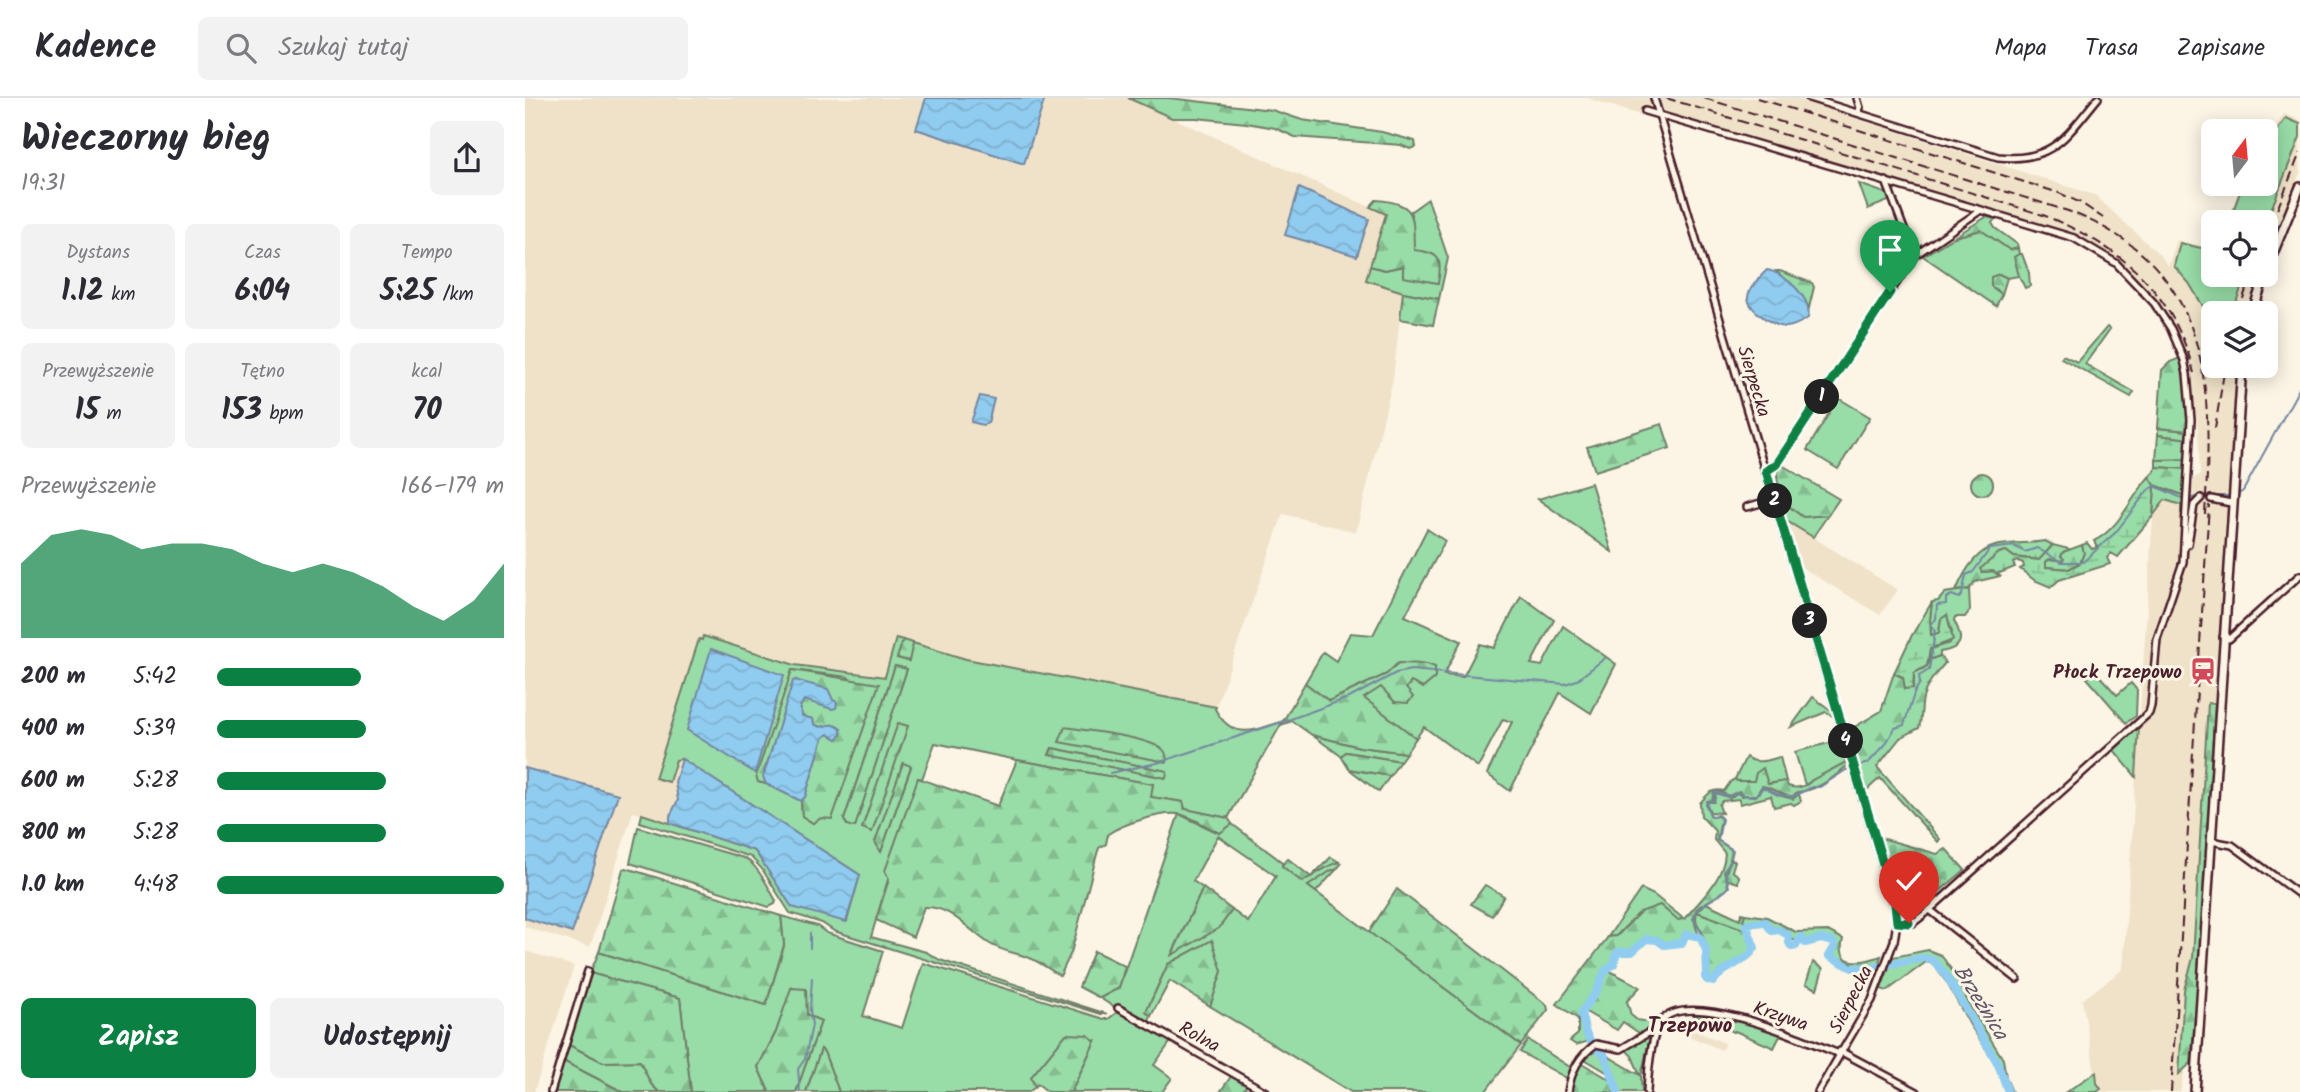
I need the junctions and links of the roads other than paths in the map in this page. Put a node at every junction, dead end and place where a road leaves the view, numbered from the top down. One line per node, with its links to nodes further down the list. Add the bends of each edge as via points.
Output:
1 (1654, 98): 6 (street, Sierpecka)
2 (1809, 98): 7 (street)
3 (1857, 98): 7 (street)
4 (2098, 98): 7 (street, via 2052,148 2014,159 1998,158)
5 (1645, 111): 6 (street)
6 (1658, 113): 8 (street); 14 (street, Sierpecka)
7 (1858, 113)
8 (1886, 181): 10 (street); 12 (street)
9 (2300, 187): 11 (main road)
10 (1981, 210): 12 (street); 20 (street, via 2050,229 2093,247 2125,271 2154,303 2176,340 2187,374 2191,420)
11 (2278, 241)
12 (1913, 256): 14 (street, via 1777,464)
13 (2241, 378): 18 (main road)
14 (1766, 471): 16 (street, Sierpecka)
15 (2201, 498): 20 (street, via 2194,505)
16 (1774, 499): 19 (street); 26 (street, Sierpecka)
17 (2211, 499): 18 (street)
18 (2232, 502): 22 (main road)
19 (1747, 507)
20 (2184, 547): 25 (street, via 2181,572 2157,639 2149,713)
21 (2300, 575): 22 (street, via 2229,639)
22 (2223, 637): 23 (main road)
23 (2211, 841): 24 (street, via 2232,845); 38 (main road)
24 (2300, 895)
25 (1930, 910): 26 (street, via 1913,923); 28 (street)
26 (1897, 922): 31 (street, Sierpecka, via 1867,1009)
27 (588, 971): 32 (street)
28 (2017, 979)
29 (1118, 1007): 33 (street, Rolna)
30 (1659, 1027): 31 (street, Krzywa, via 1677,1012 1719,1013 1781,1029); 34 (street, via 1621,1049 1593,1046 1583,1053); 35 (street, via 1649,1058)
31 (1840, 1053): 36 (street, Sierpecka); 37 (street, Krzywa)
32 (551, 1092)
33 (1266, 1092)
34 (1568, 1092)
35 (1647, 1092)
36 (1818, 1092)
37 (1917, 1092)
38 (2195, 1092)

